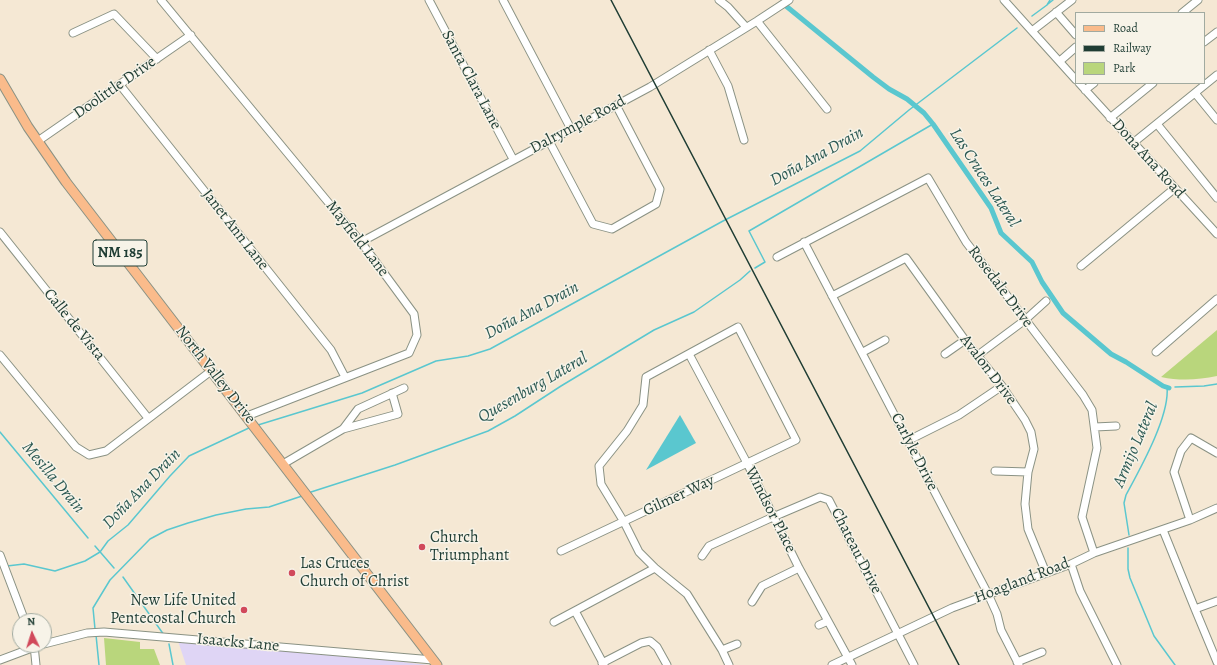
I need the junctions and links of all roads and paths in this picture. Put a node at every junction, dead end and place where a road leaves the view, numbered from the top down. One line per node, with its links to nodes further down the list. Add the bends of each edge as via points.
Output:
1 (161, 0): 17 (street, Mayfield Lane)
2 (429, 0): 42 (street, Santa Clara Lane)
3 (718, 0): 12 (street)
4 (789, 0): 11 (street, Dalrymple Road)
5 (1004, 0): 13 (street)
6 (1072, 0): 9 (street)
7 (1198, 0): 10 (street)
8 (505, 1): 37 (street)
9 (1056, 12): 13 (street); 16 (street)
10 (1183, 12)
11 (757, 22): 12 (street, Dalrymple Road); 33 (street)
12 (746, 27): 20 (street, Dalrymple Road)
13 (1032, 31): 22 (street)
14 (1217, 32): 18 (street)
15 (73, 33): 21 (street, via 114,14)
16 (1075, 34)
17 (191, 35): 21 (street, Doolittle Drive); 47 (street, Mayfield Lane)
18 (1205, 41)
19 (1075, 48): 22 (street)
20 (709, 50): 32 (street, Dalrymple Road); 38 (street, via 728,86)
21 (157, 59): 29 (street, Doolittle Drive)
22 (1060, 61): 25 (street)
23 (1217, 75): 31 (street)
24 (0, 79): 39 (main road, North Valley Drive / NM 185)
25 (1075, 79)
26 (1080, 84): 30 (street, Dona Ana Road)
27 (1093, 84): 30 (street)
28 (1152, 84): 34 (street)
29 (120, 85): 39 (street, Doolittle Drive); 64 (street, Janet Ann Lane, via 331,350)
30 (1085, 90): 34 (street, Dona Ana Road)
31 (1195, 93): 35 (street); 36 (street)
32 (616, 105): 37 (street, Dalrymple Road); 40 (street, via 660,189 656,204 612,229 593,224)
33 (827, 109)
34 (1110, 118): 41 (street, Dona Ana Road)
35 (1217, 120)
36 (1157, 124): 41 (street); 44 (street)
37 (571, 129): 40 (street, Dalrymple Road)
38 (744, 140)
39 (38, 141): 63 (main road, North Valley Drive / NM 185, via 66,182)
40 (549, 141): 42 (street, Dalrymple Road)
41 (1133, 143): 43 (street, Dona Ana Road)
42 (513, 159): 47 (street, Dalrymple Road)
43 (1175, 188): 46 (street, Dona Ana Road); 50 (street)
44 (1217, 198)
45 (0, 232): 68 (street, Calle de Vista)
46 (1217, 234)
47 (361, 242): 64 (street, Mayfield Lane, via 414,314 417,335 408,353)
48 (804, 242): 49 (street, Rosedale Drive); 51 (street, Carlyle Drive); 54 (street, Rosedale Drive, via 928,178 966,242)
49 (777, 257)
50 (1081, 266)
51 (832, 296): 56 (street, Avalon Drive, via 906,258); 57 (street, Carlyle Drive)
52 (1217, 299): 58 (street)
53 (1046, 301): 54 (street)
54 (1025, 320): 62 (street); 71 (street, Rosedale Drive, via 1083,395 1092,410)
55 (885, 340): 57 (street)
56 (965, 340): 60 (street); 62 (street, Avalon Drive)
57 (863, 352): 73 (street, Carlyle Drive)
58 (1156, 352)
59 (689, 354): 75 (street, Windsor Place); 75 (street, Gilmer Way, via 738,327 796,440); 82 (street, via 646,377 643,405 600,466 601,484)
60 (945, 354)
61 (0, 355): 68 (street, via 76,447 89,455 106,451)
62 (978, 355): 65 (street, Avalon Drive)
63 (211, 371): 68 (street); 69 (main road, North Valley Drive / NM 185)
64 (345, 377): 69 (street, Mayfield Lane)
65 (1002, 386): 73 (street, via 959,415); 78 (street, Avalon Drive, via 1031,432 1034,449)
66 (404, 388): 67 (street)
67 (392, 393): 72 (street, via 358,409); 72 (street, via 398,414)
68 (148, 418)
69 (248, 418): 76 (main road, North Valley Drive / NM 185)
70 (1116, 426): 71 (street)
71 (1095, 427): 85 (street, Rosedale Drive, via 1097,448 1082,517)
72 (343, 429): 76 (street)
73 (907, 441): 92 (street, Carlyle Drive)
74 (1217, 453): 81 (street, via 1191,438 1181,451 1174,472)
75 (747, 463): 80 (street, Windsor Place); 82 (street, Gilmer Way)
76 (283, 464): 110 (main road, North Valley Drive / NM 185)
77 (995, 472): 78 (street)
78 (1028, 472): 91 (street, Avalon Drive, via 1025,504 1028,529)
79 (1217, 508): 81 (street, Hoagland Road)
80 (773, 517): 86 (street, Chateau Drive, via 709,546); 90 (street, Windsor Place); 101 (street, Chateau Drive, via 820,497 829,500)
81 (1190, 520): 83 (street, Hoagland Road)
82 (624, 522): 84 (street, Gilmer Way); 89 (street, via 639,552)
83 (1163, 530): 85 (street, Hoagland Road); 95 (street)
84 (561, 551)
85 (1094, 553): 88 (street, Hoagland Road)
86 (702, 556)
87 (1, 557): 97 (street)
88 (1071, 564): 91 (street, Hoagland Road); 120 (street, via 1080,590)
89 (655, 568): 96 (street); 104 (street, via 687,594)
90 (799, 568): 94 (street, via 762,586); 98 (street, Windsor Place)
91 (1046, 573): 92 (street, Hoagland Road)
92 (988, 594): 101 (street, Hoagland Road); 113 (street, Carlyle Drive, via 1001,630)
93 (1217, 601): 95 (street)
94 (752, 602)
95 (1194, 610): 111 (street)
96 (575, 611): 99 (street); 112 (street)
97 (22, 613)
98 (828, 621): 100 (street); 108 (street, Windsor Place)
99 (554, 622)
100 (819, 625)
101 (898, 633): 108 (street, Hoagland Road); 119 (street, Chateau Drive)
102 (52, 642): 110 (street, Isaacks Lane, via 87,633 104,632)
103 (737, 644): 104 (street)
104 (722, 650): 116 (street)
105 (1042, 652): 113 (street)
106 (18, 653): 109 (street)
107 (36, 653): 114 (street)
108 (848, 657): 117 (street, Hoagland Road); 118 (street, Windsor Place)
109 (0, 660)
110 (435, 662)
111 (1217, 662)
112 (603, 664): 115 (street, via 641,643 650,641 657,647)
113 (1018, 664)
114 (36, 665)
115 (666, 665)
116 (729, 665)
117 (832, 665)
118 (852, 665)
119 (914, 665)
120 (1117, 665)

